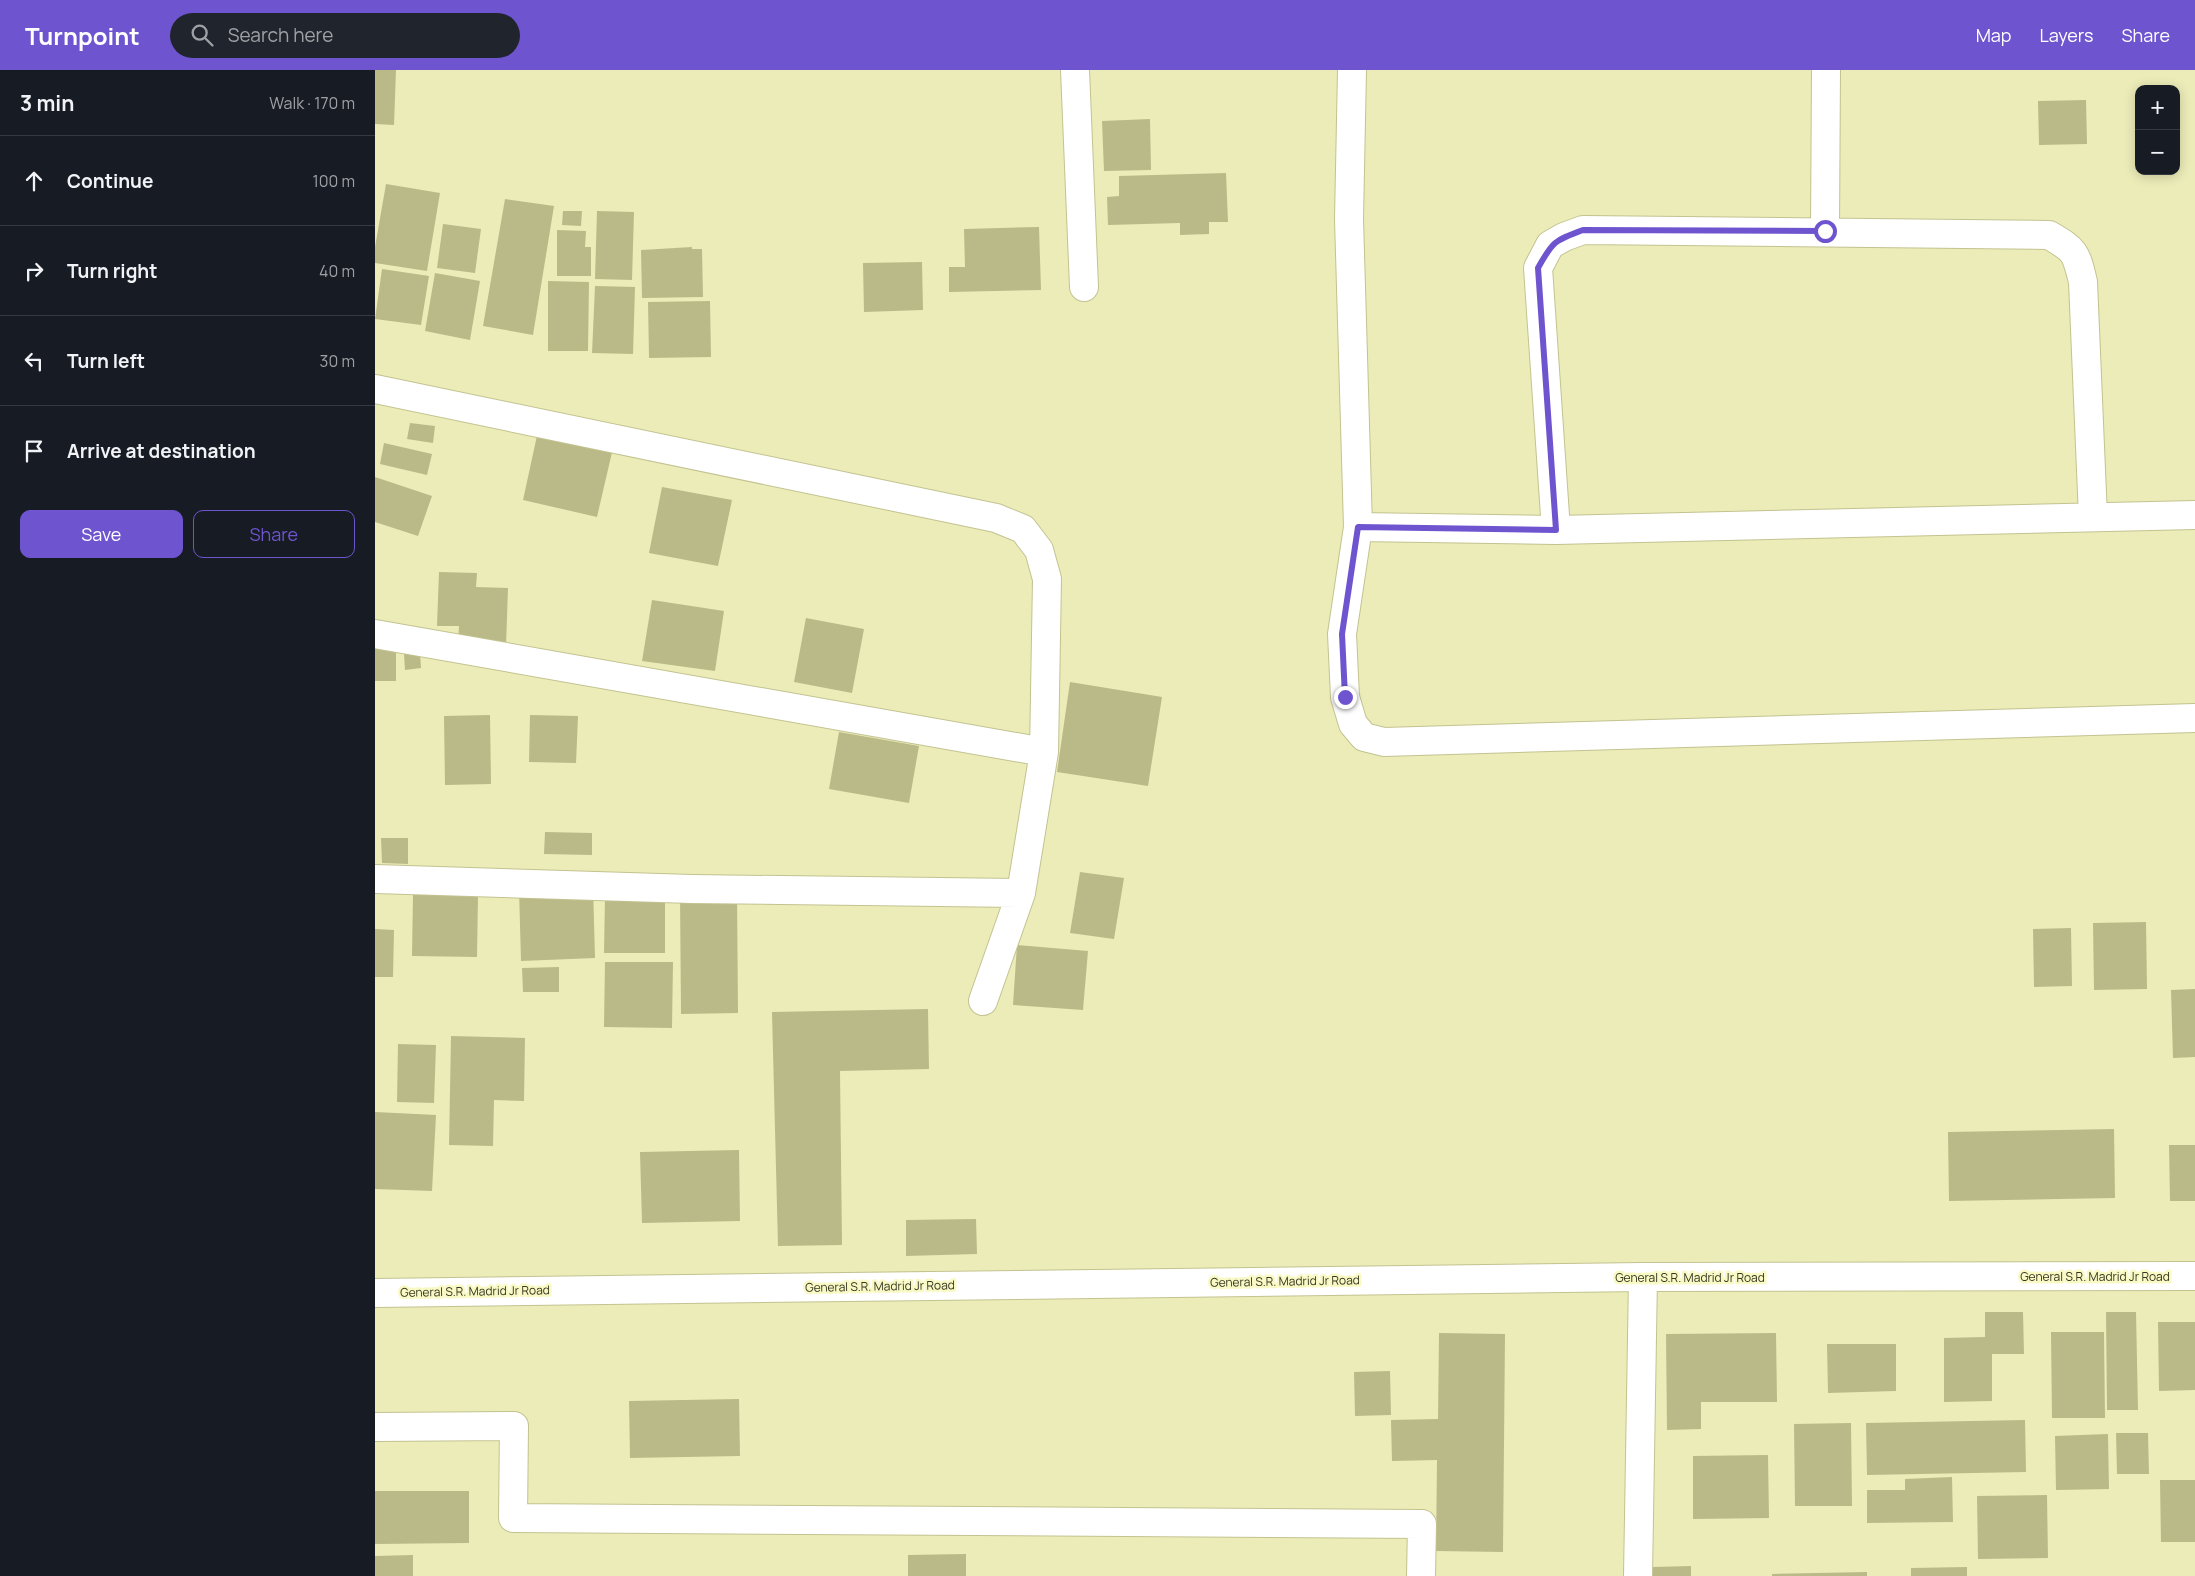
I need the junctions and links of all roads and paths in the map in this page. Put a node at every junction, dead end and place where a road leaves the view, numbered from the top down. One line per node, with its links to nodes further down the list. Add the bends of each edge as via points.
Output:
1 (1075, 70): 5 (street)
2 (1353, 70): 9 (street, via 1349,219)
3 (1826, 70): 4 (street)
4 (1825, 231): 8 (street, via 2049,235 2072,249 2079,262 2083,282); 10 (street, via 1583,230 1550,245 1538,268)
5 (1084, 287)
6 (375, 389): 13 (street, via 996,518 1023,529 1039,550 1047,579)
7 (2195, 515): 8 (street)
8 (2093, 517): 10 (street)
9 (1358, 527): 10 (street); 12 (street, via 1342,634 1345,697 1353,724 1365,737 1384,742)
10 (1556, 530)
11 (375, 634): 13 (street)
12 (2195, 718)
13 (1044, 752): 15 (street)
14 (375, 878): 15 (street, via 692,889)
15 (1021, 893): 16 (street)
16 (983, 1001)
17 (2195, 1276): 18 (street, General S.R. Madrid Jr Road)
18 (1643, 1277): 19 (street, General S.R. Madrid Jr Road); 22 (street)
19 (375, 1292)
20 (375, 1427): 21 (street, via 514,1426 513,1518 1423,1524)
21 (1421, 1576)
22 (1638, 1576)

